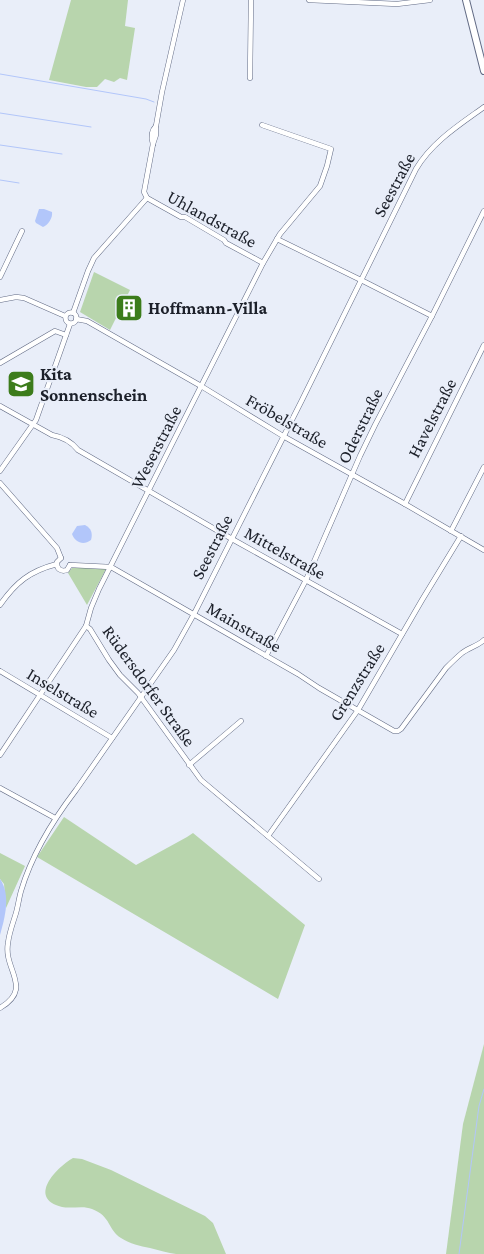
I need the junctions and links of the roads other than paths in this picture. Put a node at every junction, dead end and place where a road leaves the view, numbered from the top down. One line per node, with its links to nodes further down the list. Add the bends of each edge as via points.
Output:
1 (183, 0): 11 (street, via 162,92 144,192)
2 (251, 0): 8 (street)
3 (309, 0): 6 (street)
4 (430, 0): 6 (street, via 397,4)
5 (466, 0): 7 (main road)
6 (352, 1)
7 (484, 71)
8 (250, 78)
9 (484, 107): 17 (street, Seestraße, via 442,138 421,160)
10 (262, 125): 14 (street, Weserstraße, via 330,149 320,186)
11 (147, 198): 15 (street, Uhlandstraße); 19 (street, via 94,258)
12 (484, 211): 21 (street, Oderstraße)
13 (22, 231): 16 (street)
14 (276, 239): 15 (street, Weserstraße); 17 (street)
15 (263, 263): 27 (street, Weserstraße)
16 (0, 277)
17 (361, 280): 21 (street); 30 (street, Seestraße)
18 (0, 300): 20 (street, via 24,298)
19 (73, 313): 20 (street); 22 (street)
20 (65, 316): 23 (street)
21 (432, 316): 33 (street, Oderstraße)
22 (76, 319): 23 (street); 27 (street, Fröbelstraße, via 87,321)
23 (70, 324): 24 (street)
24 (66, 335): 26 (street, via 55,331); 29 (street)
25 (484, 345): 36 (street, Havelstraße)
26 (0, 363)
27 (201, 386): 30 (street, Fröbelstraße); 35 (street, Weserstraße)
28 (0, 406): 29 (street, Mittelstraße)
29 (34, 425): 32 (street); 35 (street, Mittelstraße, via 61,437)
30 (283, 436): 33 (street, Fröbelstraße); 39 (street, Seestraße)
31 (484, 467): 37 (street)
32 (0, 471)
33 (353, 474): 36 (street, Fröbelstraße); 45 (street, Oderstraße)
34 (0, 483): 41 (street)
35 (149, 490): 39 (street, Mittelstraße); 44 (street, Weserstraße)
36 (405, 504): 37 (street, Fröbelstraße)
37 (451, 531): 38 (street, Fröbelstraße)
38 (461, 536): 40 (street, Fröbelstraße); 49 (street, Grenzstraße)
39 (232, 539): 45 (street, Mittelstraße); 47 (street, Seestraße)
40 (484, 550)
41 (65, 558): 42 (street, via 58,560); 43 (street)
42 (57, 564): 43 (street, via 63,571); 46 (street, via 19,581)
43 (70, 565): 44 (street, Mainstraße)
44 (111, 566): 47 (street, Mainstraße); 48 (street, Weserstraße)
45 (306, 580): 49 (street, Mittelstraße); 51 (street, Oderstraße)
46 (0, 604)
47 (194, 614): 51 (street, Mainstraße); 54 (street, Seestraße, via 174,650)
48 (86, 626): 53 (street, Weserstraße); 54 (street, Rüdersdorfer Straße, via 120,675)
49 (402, 634): 55 (street, Grenzstraße)
50 (484, 640): 55 (street, Mainstraße, via 446,668 398,731)
51 (266, 656): 55 (street, Mainstraße)
52 (0, 671): 53 (street, Inselstraße)
53 (40, 695): 57 (street, Inselstraße); 58 (street, Weserstraße)
54 (141, 697): 57 (street, Seestraße); 59 (street, Rüdersdorfer Straße)
55 (358, 710): 62 (street, Grenzstraße)
56 (241, 721): 59 (street, Rüdersdorfer Straße)
57 (112, 738): 61 (street, Seestraße)
58 (0, 755)
59 (189, 765): 62 (street, Rüdersdorfer Straße, via 201,780)
60 (0, 788): 61 (street)
61 (55, 818): 64 (street, Seestraße, via 21,889 7,947 16,992 9,1003)
62 (268, 836): 63 (street, Rüdersdorfer Straße)
63 (319, 879)
64 (0, 1008)

